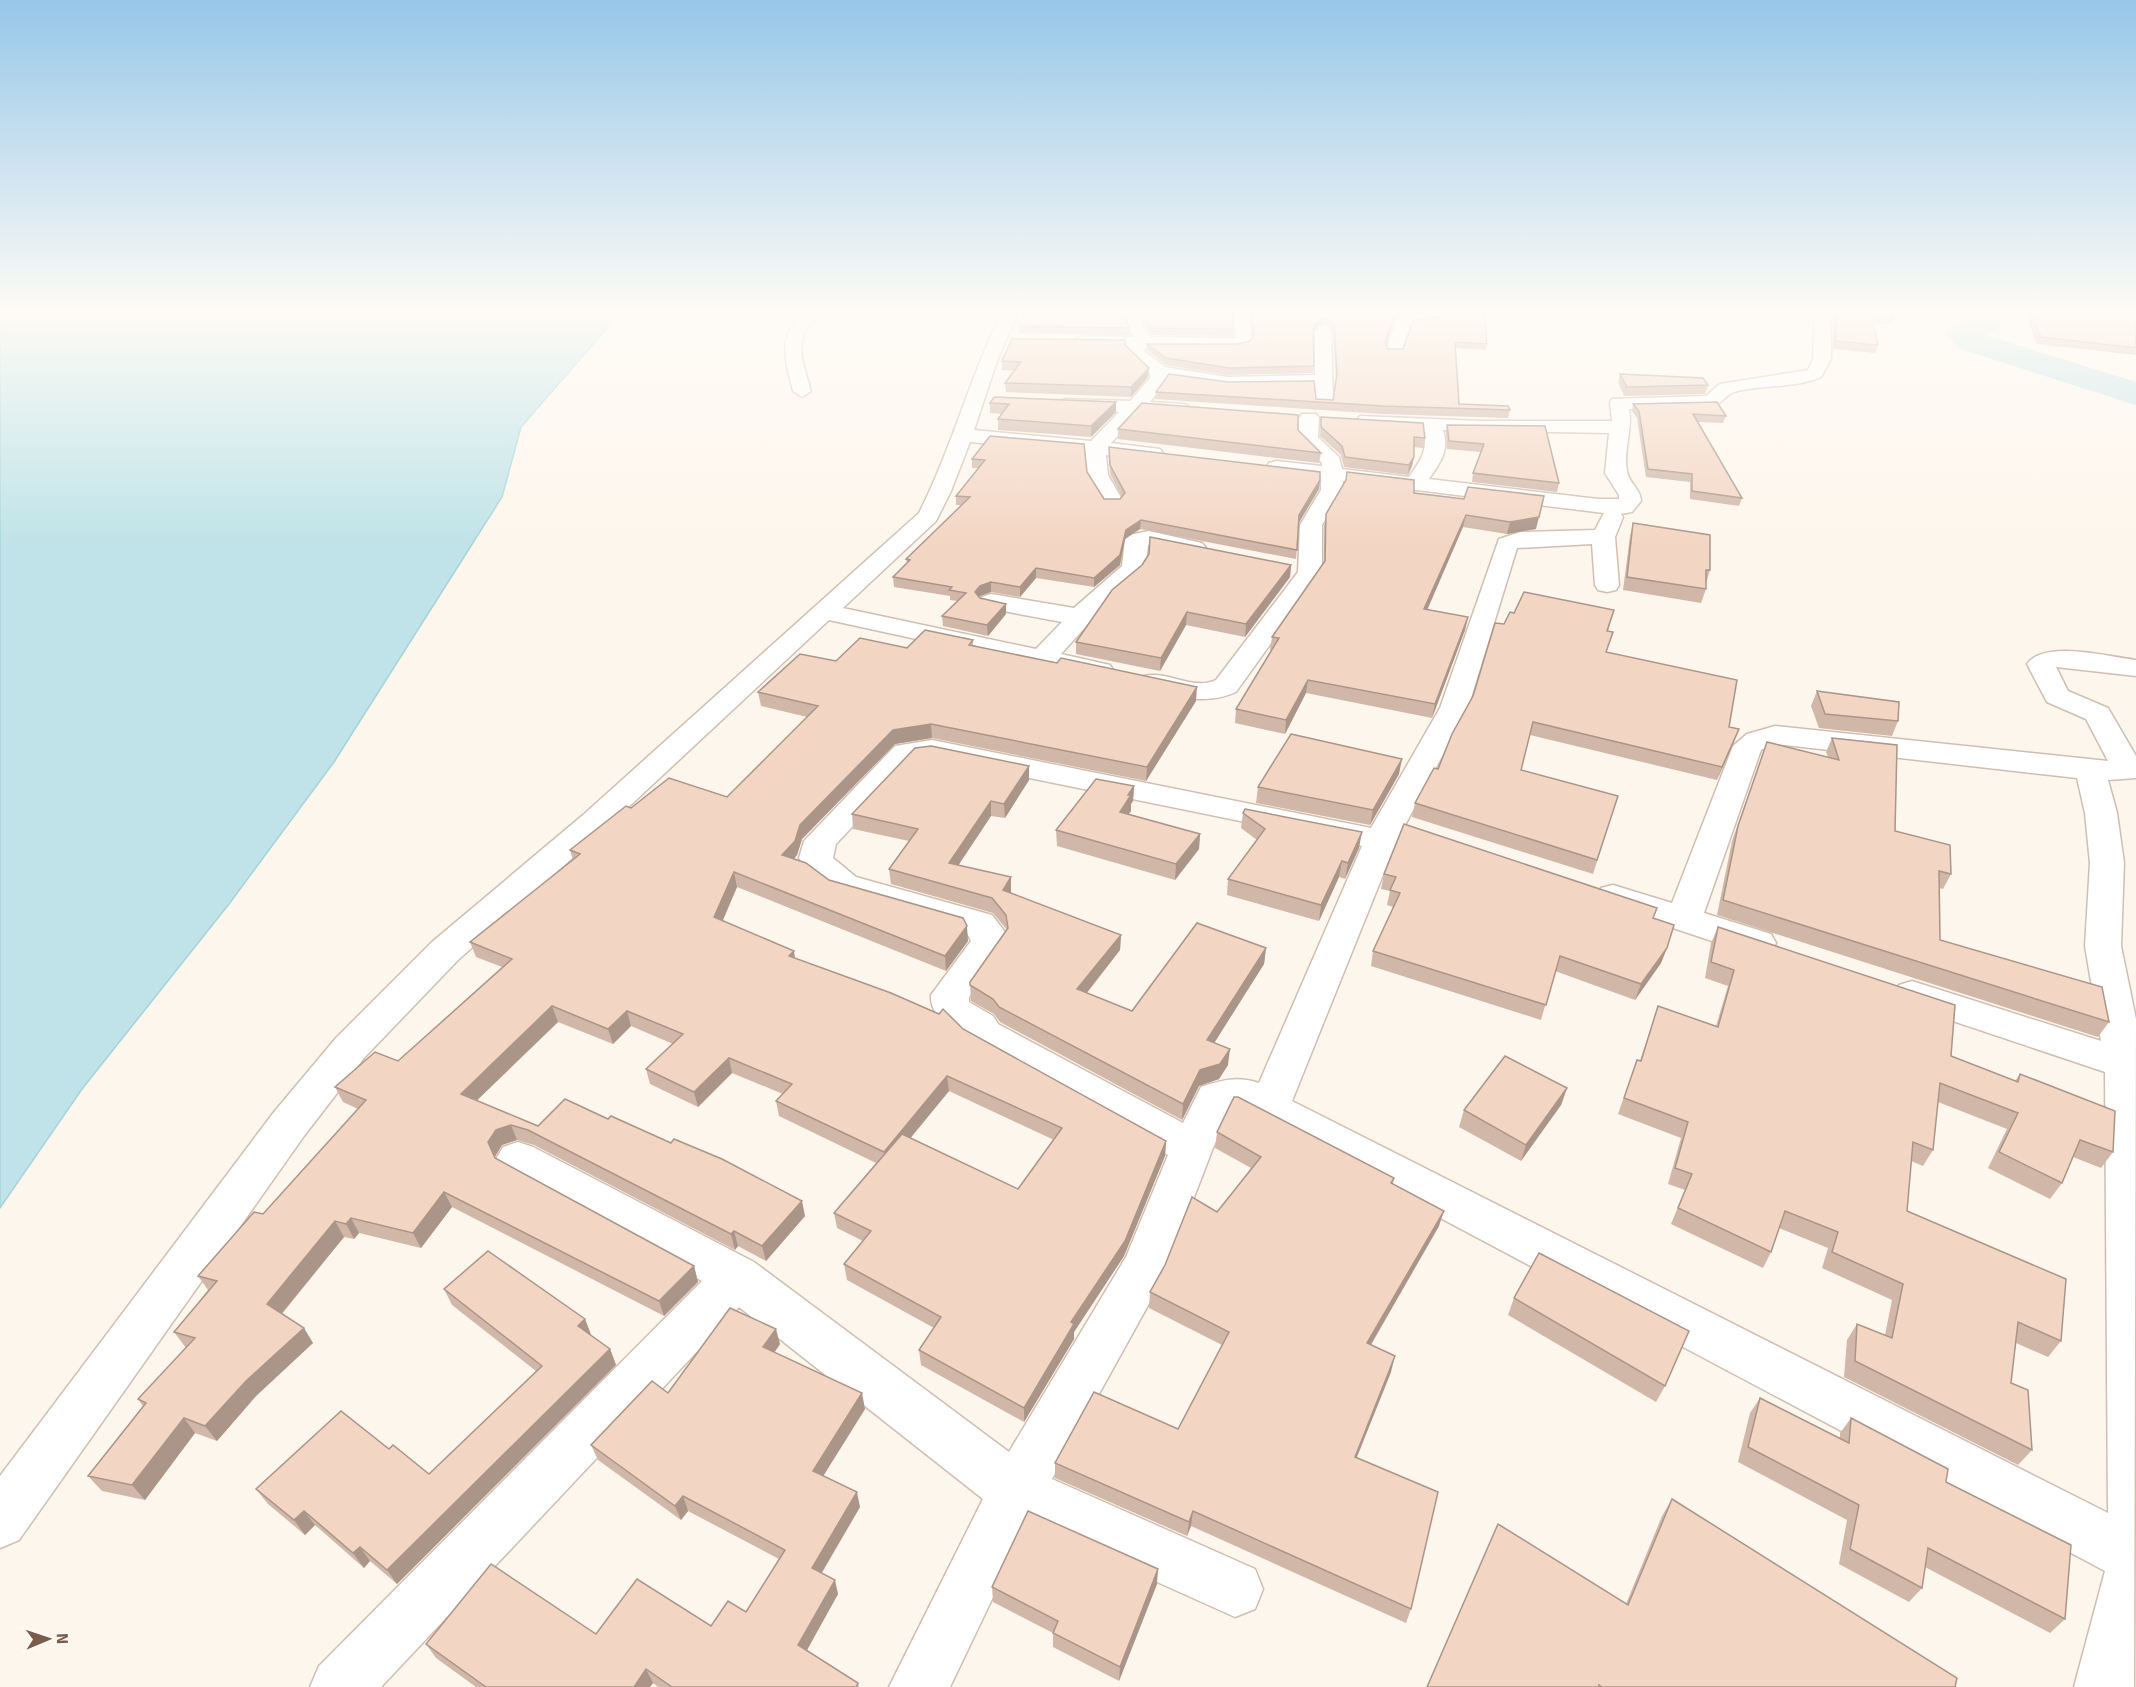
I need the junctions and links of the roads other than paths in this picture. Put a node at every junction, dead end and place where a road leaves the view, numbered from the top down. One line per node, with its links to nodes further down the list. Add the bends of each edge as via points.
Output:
1 (988, 389): 12 (street)
2 (1152, 389): 6 (street)
3 (1325, 389): 9 (street)
4 (1725, 389): 11 (street, via 1711,402 1619,403)
5 (1054, 403): 6 (street)
6 (1134, 405): 7 (street); 13 (street)
7 (1201, 411)
8 (1285, 417): 9 (street)
9 (1327, 418): 10 (street); 16 (street, via 1308,439 1329,456)
10 (1429, 423): 11 (street); 17 (street, via 1438,446)
11 (1620, 427): 19 (street, via 1616,472 1630,501)
12 (964, 435): 13 (street); 24 (street, via 928,516)
13 (1097, 446): 14 (street); 18 (street, via 1097,476 1100,487)
14 (1168, 454)
15 (1261, 465): 16 (street)
16 (1331, 474): 17 (street); 26 (street, via 1332,490 1311,525 1299,570 1226,686 1218,692)
17 (1416, 482): 19 (street)
18 (1112, 501)
19 (1617, 507): 20 (street)
20 (1603, 537): 22 (street); 29 (street, via 1520,539 1506,544 1454,708)
21 (1218, 553): 25 (street, via 1141,538 1137,540 1131,571)
22 (1607, 585)
23 (992, 602): 25 (street)
24 (826, 612): 26 (street); 42 (street, via 445,951 350,1048 289,1124)
25 (1080, 616): 26 (street)
26 (1042, 659)
27 (2136, 668): 28 (street, via 2056,658 2041,664 2057,696 2098,714 2122,759)
28 (2122, 769): 32 (street, via 1775,735 1757,740 1748,746); 35 (street, via 2092,779 2107,863 2103,946)
29 (1386, 831): 30 (street); 36 (street); 38 (street, via 932,749 906,752 820,841 816,858 822,870 844,885 979,922 987,932 990,942 950,995 948,1004 953,1011 979,1026 979,1032)
30 (1424, 833)
31 (1582, 886): 32 (street)
32 (1684, 919): 33 (street)
33 (1786, 953)
34 (1876, 982): 35 (street)
35 (2131, 1066): 37 (street)
36 (1269, 1107): 38 (street, via 1243,1094 1216,1098); 44 (street)
37 (2132, 1142): 43 (street)
38 (1192, 1148): 41 (street, via 1146,1266)
39 (518, 1160): 40 (street)
40 (737, 1277): 41 (street); 46 (street)
41 (1016, 1491): 45 (street); 47 (street)
42 (0, 1521)
43 (2136, 1545)
44 (2136, 1557): 48 (street)
45 (1235, 1589)
46 (340, 1687)
47 (919, 1687)
48 (2104, 1687)

